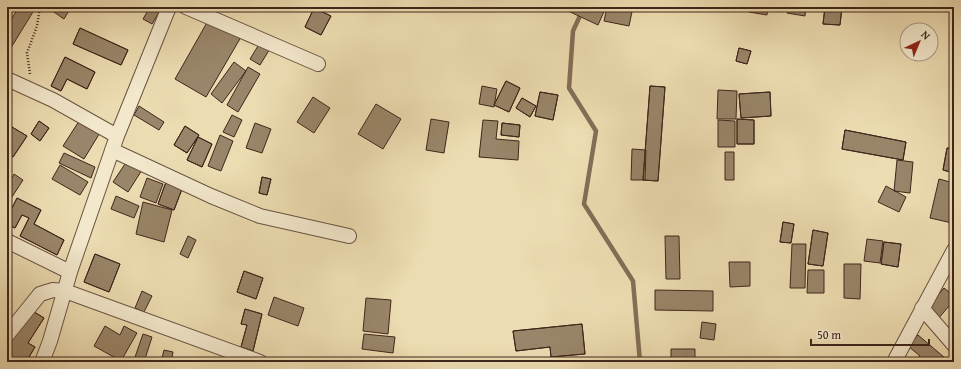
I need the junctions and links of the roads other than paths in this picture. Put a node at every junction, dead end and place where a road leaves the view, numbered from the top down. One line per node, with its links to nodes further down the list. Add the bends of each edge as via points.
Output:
1 (170, 7): 5 (street)
2 (186, 7): 3 (street)
3 (318, 64)
4 (7, 79): 5 (street, via 53,100)
5 (117, 136): 6 (street)
6 (112, 150): 7 (street, via 210,196 260,216); 10 (street)
7 (349, 236)
8 (7, 241): 10 (street)
9 (954, 250): 12 (street)
10 (70, 272): 11 (street)
11 (65, 291): 13 (street, via 53,290 40,294); 15 (street); 16 (street)
12 (922, 308): 14 (street); 17 (street)
13 (7, 334)
14 (954, 345)
15 (42, 362)
16 (260, 362)
17 (894, 362)

